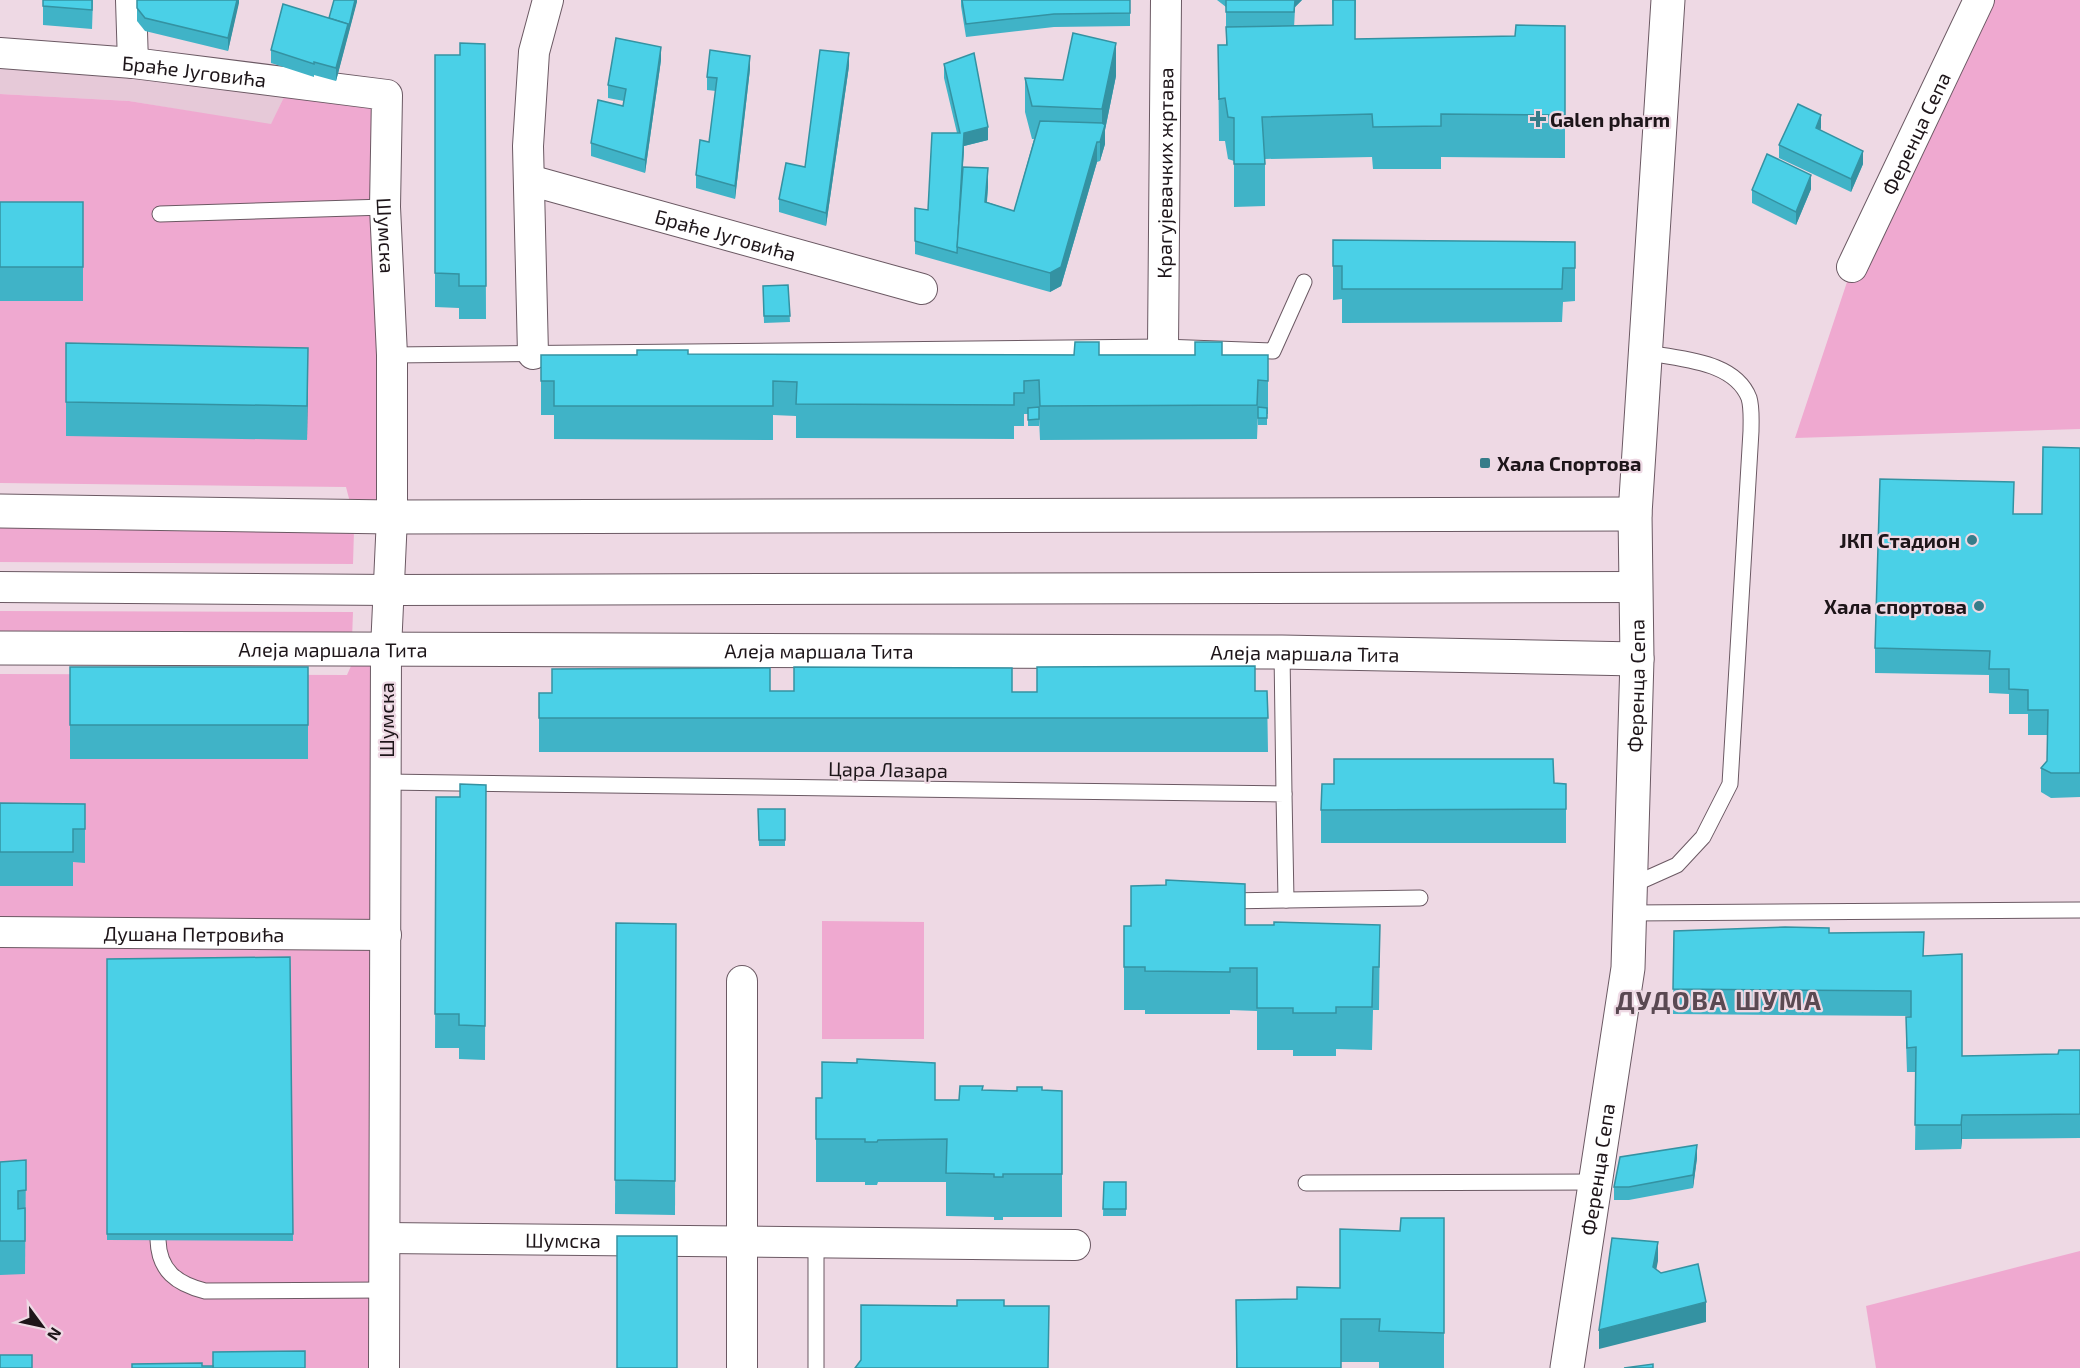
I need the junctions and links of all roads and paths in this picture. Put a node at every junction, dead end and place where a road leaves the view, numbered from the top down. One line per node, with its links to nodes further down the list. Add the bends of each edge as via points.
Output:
1 (130, 0): 7 (street)
2 (548, 0): 9 (street, via 534,52)
3 (1166, 0): 15 (street, Крагујевачких жртава)
4 (1668, 0): 16 (street, Ференца Сепа)
5 (1979, 0): 12 (street, Ференца Сепа)
6 (0, 53): 7 (street, Браће Југовића)
7 (133, 63): 8 (street, Браће Југовића)
8 (387, 95): 10 (street, Шумска)
9 (529, 180): 14 (street, Браће Југовића); 17 (street)
10 (385, 207): 11 (lane); 18 (street, Шумска)
11 (160, 214)
12 (1852, 267)
13 (1304, 282): 15 (lane, via 1273,351)
14 (922, 289)
15 (1163, 347): 17 (lane)
16 (1645, 352): 20 (street, Ференца Сепа); 33 (lane, via 1724,370 1741,383 1750,401 1751,431 1730,784 1703,837 1677,865)
17 (533, 354): 18 (lane)
18 (392, 355): 21 (street, Шумска)
19 (0, 511): 21 (street)
20 (1635, 514): 21 (street); 23 (street, Ференца Сепа)
21 (392, 517): 24 (street, Шумска)
22 (0, 587): 24 (street)
23 (1636, 587): 24 (street); 28 (street, Ференца Сепа)
24 (391, 590): 26 (street, Шумска)
25 (0, 648): 26 (street, Алеја маршала Тита)
26 (386, 649): 27 (street, Алеја маршала Тита); 29 (street, Шумска)
27 (1282, 652): 28 (street, Алеја маршала Тита); 30 (lane)
28 (1637, 659): 33 (street, Ференца Сепа)
29 (386, 782): 30 (lane, Цара Лазара); 37 (street, Шумска)
30 (1284, 794): 32 (lane)
31 (1420, 897): 32 (lane)
32 (1286, 900): 34 (lane)
33 (1630, 900): 35 (lane); 39 (street, Ференца Сепа, via 1628,968)
34 (1208, 901)
35 (2080, 910)
36 (0, 932): 37 (street, Душана Петровића)
37 (386, 934): 41 (street, Шумска)
38 (742, 981): 43 (street)
39 (1595, 1182): 40 (lane); 50 (street, Ференца Сепа)
40 (1306, 1183)
41 (385, 1238): 43 (street, Шумска); 46 (street, Шумска)
42 (158, 1240): 46 (lane, via 158,1253 167,1272 188,1287 205,1291)
43 (742, 1241): 44 (street, Шумска); 48 (street)
44 (816, 1241): 45 (street, Шумска); 49 (lane)
45 (1075, 1245)
46 (385, 1290): 47 (street, Шумска)
47 (384, 1368)
48 (742, 1368)
49 (816, 1368)
50 (1567, 1368)

